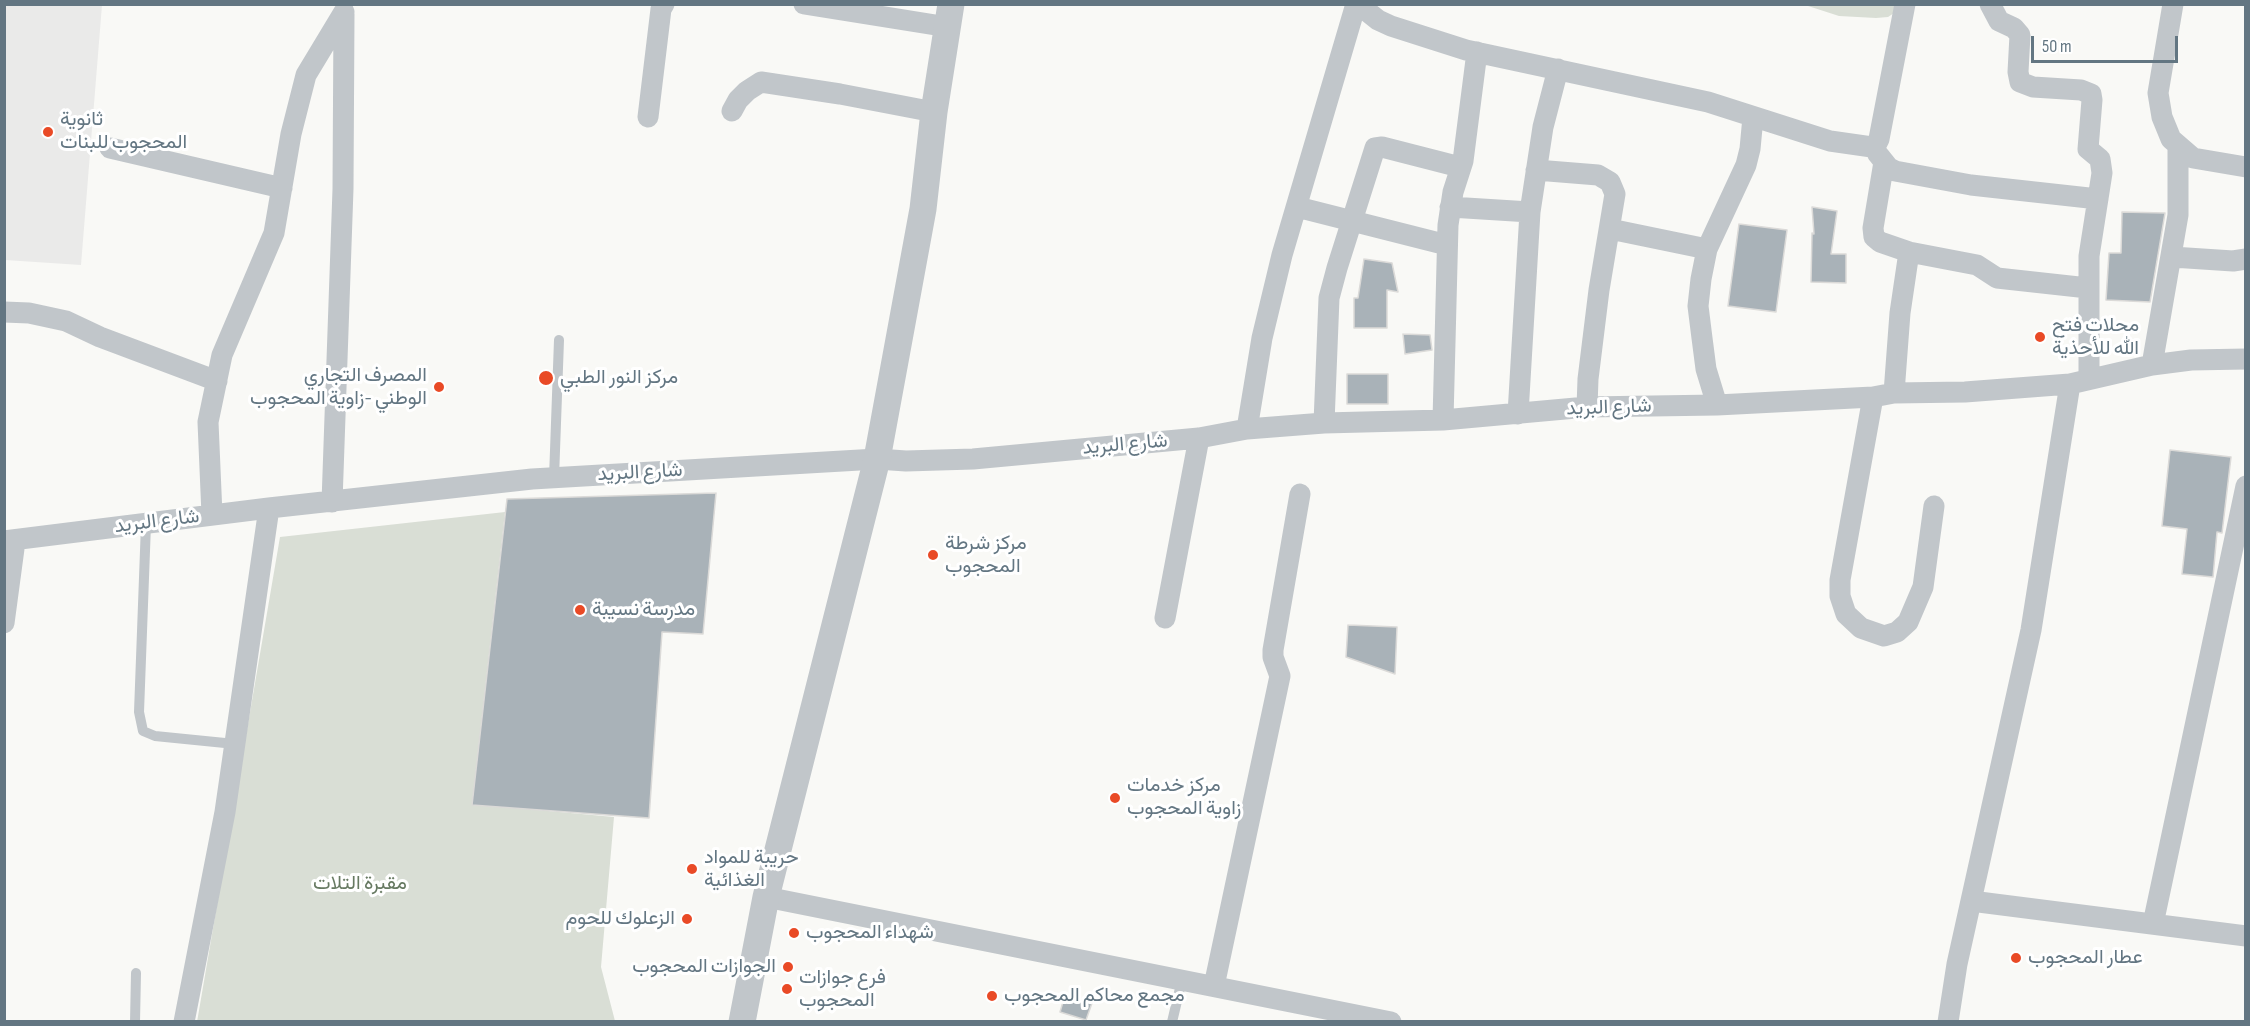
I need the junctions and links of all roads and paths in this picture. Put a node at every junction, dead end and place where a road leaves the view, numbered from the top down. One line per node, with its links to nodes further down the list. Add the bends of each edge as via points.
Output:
1 (664, 4): 13 (street)
2 (804, 4): 8 (street)
3 (1357, 4): 9 (street, via 1391,26); 23 (street)
4 (1905, 4): 17 (street, via 1876,145)
5 (1990, 4): 22 (street, via 1999,21 2020,35 2020,82 2091,94 2088,149 2102,165)
6 (2173, 4): 15 (street, via 2158,93 2162,117)
7 (344, 8): 21 (street, via 306,75); 52 (street, via 343,189)
8 (950, 16): 12 (street)
9 (1477, 52): 10 (street); 18 (street)
10 (1558, 69): 14 (street, via 1708,102); 20 (street)
11 (732, 111): 12 (street, via 747,91 761,82 771,82)
12 (934, 112): 48 (street, via 923,209)
13 (648, 117)
14 (1753, 117): 17 (street); 29 (street, via 1746,165)
15 (2178, 146): 19 (street, via 2193,158); 31 (street, via 2178,215)
16 (110, 148): 21 (street)
17 (1878, 155): 22 (street, via 1895,171 1971,185); 30 (street, via 1874,237)
18 (1460, 167): 24 (street); 26 (street, via 1377,147)
19 (2246, 167)
20 (1536, 170): 25 (street); 27 (street, via 1605,177 1615,194)
21 (282, 188): 38 (street, via 274,233 222,355)
22 (2098, 199): 33 (street)
23 (1297, 207): 26 (street); 46 (street, via 1262,338)
24 (1450, 207): 25 (street); 28 (street)
25 (1530, 212): 43 (street)
26 (1353, 220): 28 (street); 45 (street, via 1329,298)
27 (1610, 229): 29 (street); 42 (street)
28 (1447, 245): 44 (street)
29 (1707, 249): 41 (street, via 1698,306 1706,369)
30 (1909, 252): 33 (street, via 1977,265 1997,278); 40 (street)
31 (2172, 257): 32 (street); 37 (street)
32 (2246, 259)
33 (2088, 288): 39 (street)
34 (4, 312): 38 (street, via 66,321)
35 (559, 340): 49 (lane)
36 (2246, 359): 37 (street, شارع البريد)
37 (2152, 365): 39 (street, شارع البريد)
38 (217, 381): 55 (street, via 208,422)
39 (2080, 381): 40 (street, شارع البريد); 62 (street, via 2031,630)
40 (1883, 395): 41 (street, شارع البريد); 53 (street, via 1840,580 1846,614 1861,628 1884,636 1897,632 1908,622 1923,587)
41 (1717, 405): 42 (street, شارع البريد)
42 (1587, 407): 43 (street, شارع البريد)
43 (1518, 414): 44 (street, شارع البريد)
44 (1443, 420): 45 (street, شارع البريد)
45 (1324, 423): 46 (street, شارع البريد)
46 (1248, 429): 47 (street, شارع البريد)
47 (1199, 438): 48 (street, شارع البريد, via 973,459); 58 (street)
48 (877, 459): 49 (street, شارع البريد); 61 (street)
49 (554, 478): 52 (street, شارع البريد)
50 (2246, 486): 63 (street)
51 (1300, 494): 67 (street, via 1273,650 1280,676)
52 (332, 502): 54 (street, شارع البريد)
53 (1934, 506)
54 (269, 507): 55 (street, شارع البريد); 60 (street)
55 (212, 515): 56 (street, شارع البريد)
56 (146, 524): 57 (street, شارع البريد); 60 (lane, via 139,712 143,731 155,736)
57 (10, 541): 59 (street)
58 (1165, 618)
59 (4, 623)
60 (235, 744): 69 (street)
61 (766, 897): 66 (street); 70 (street)
62 (1971, 901): 63 (street); 73 (street)
63 (2152, 924): 64 (street)
64 (2246, 936)
65 (136, 973): 68 (lane)
66 (1182, 980): 67 (street); 71 (lane)
67 (1214, 986): 72 (street)
68 (135, 1022)
69 (184, 1022)
70 (742, 1022)
71 (1172, 1022)
72 (1391, 1022)
73 (1948, 1022)

